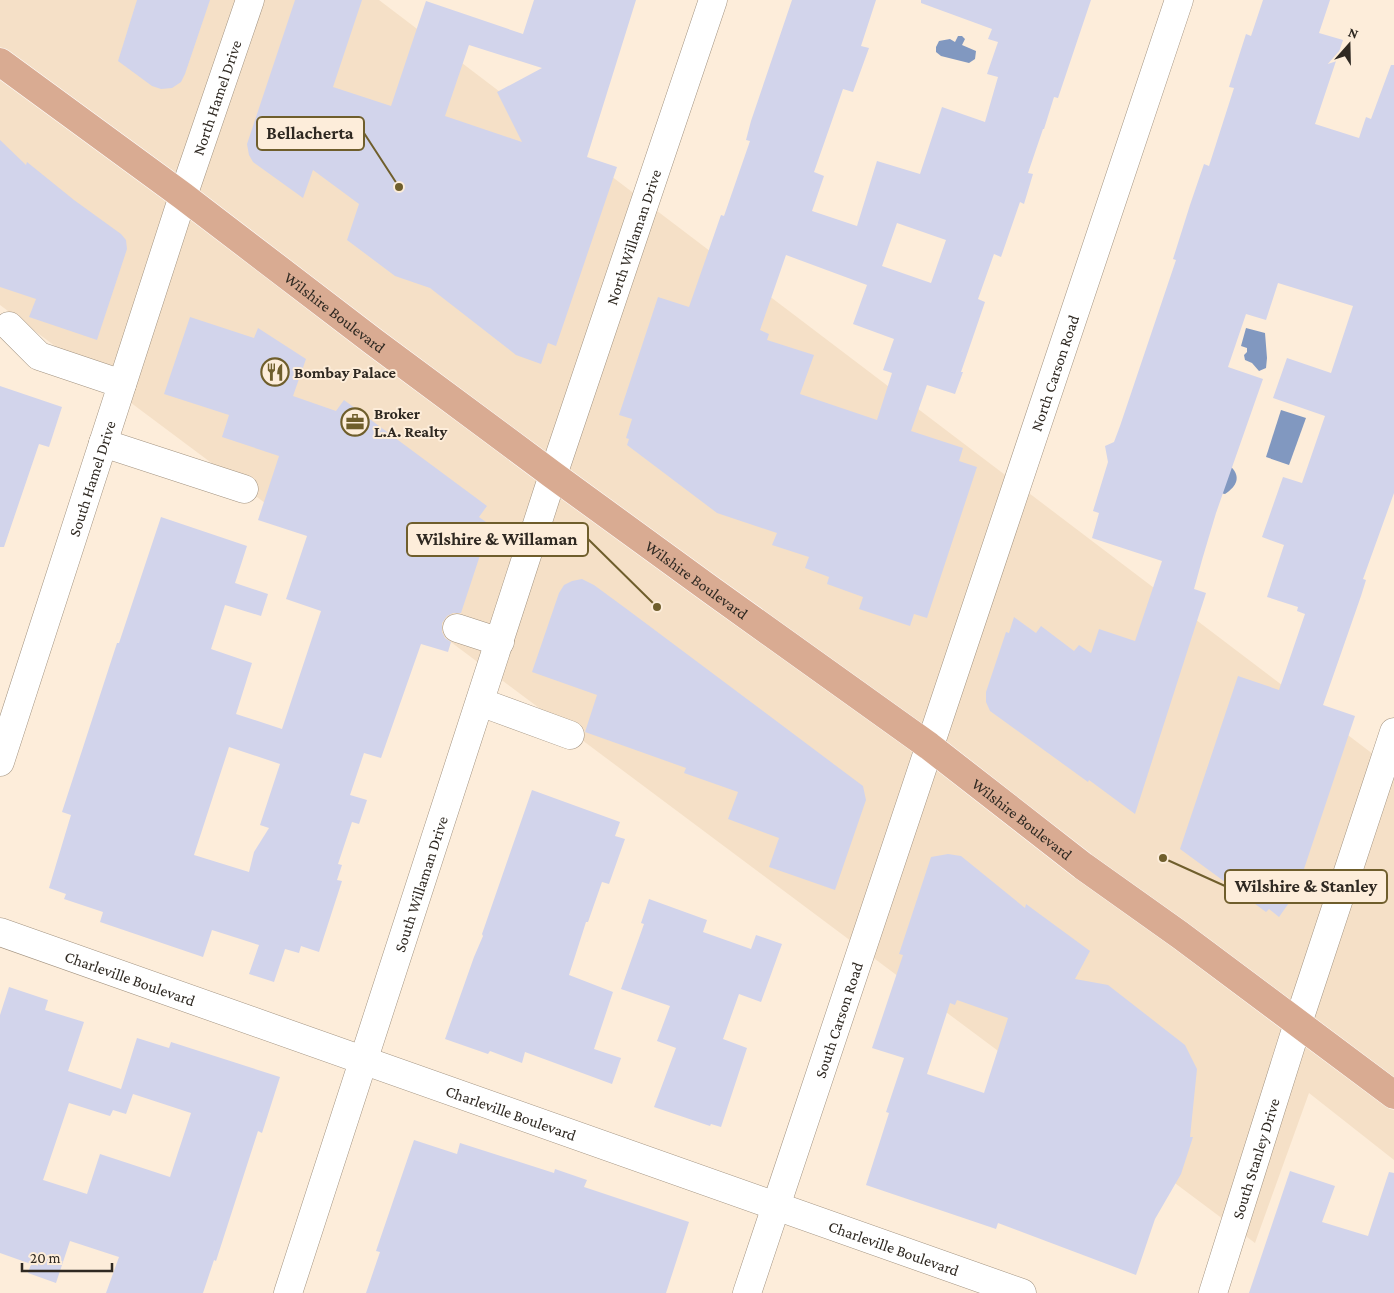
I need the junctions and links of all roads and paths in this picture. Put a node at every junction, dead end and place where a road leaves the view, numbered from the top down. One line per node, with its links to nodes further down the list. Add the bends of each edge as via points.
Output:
1 (250, 0): 5 (street, North Hamel Drive)
2 (714, 0): 9 (street, North Willaman Drive)
3 (1179, 0): 16 (street, North Carson Road)
4 (0, 62): 5 (main road, Wilshire Boulevard)
5 (183, 196): 7 (street, South Hamel Drive); 9 (main road, Wilshire Boulevard)
6 (8, 326): 7 (street, via 39,356)
7 (122, 384): 8 (street, South Hamel Drive)
8 (103, 443): 10 (street); 17 (street, South Hamel Drive)
9 (554, 475): 12 (street, South Willaman Drive); 16 (main road, Wilshire Boulevard)
10 (244, 489)
11 (456, 628): 12 (street)
12 (500, 642): 13 (street, South Willaman Drive)
13 (480, 702): 15 (street); 20 (street, South Willaman Drive)
14 (1394, 732): 19 (street, South Stanley Drive)
15 (570, 735)
16 (929, 746): 19 (main road, Wilshire Boulevard, via 1083,866); 22 (street, South Carson Road)
17 (0, 762)
18 (0, 932): 20 (street, Charleville Boulevard)
19 (1298, 1023): 21 (main road, Wilshire Boulevard); 26 (street, South Stanley Drive)
20 (364, 1061): 22 (street, Charleville Boulevard); 23 (street, South Willaman Drive)
21 (1394, 1095)
22 (777, 1206): 24 (street, South Carson Road); 25 (street, Charleville Boulevard)
23 (288, 1293)
24 (748, 1293)
25 (1022, 1293)
26 (1213, 1293)

